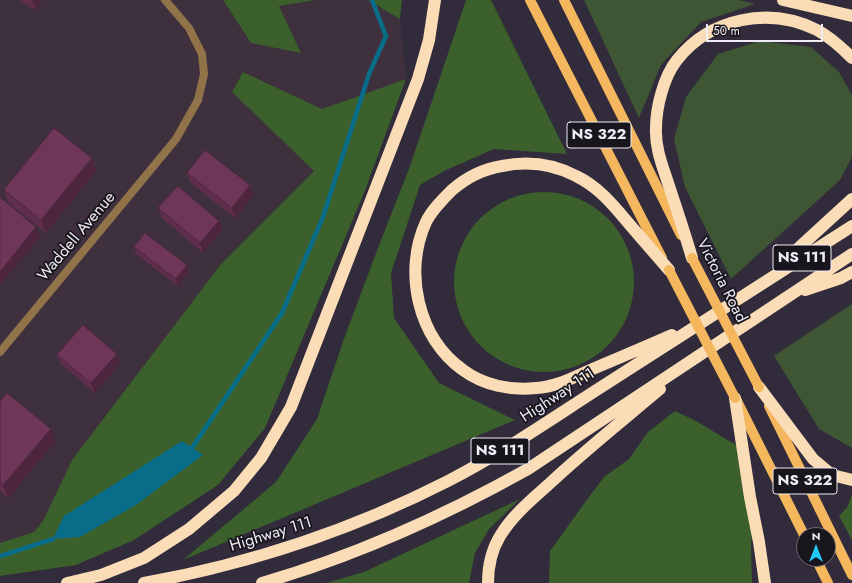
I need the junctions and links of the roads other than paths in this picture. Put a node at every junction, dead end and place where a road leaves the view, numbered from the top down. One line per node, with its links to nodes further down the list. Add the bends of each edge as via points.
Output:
1 (435, 0): 25 (highway, via 429,40 418,79 291,407 261,458 234,491 189,529 144,558 101,575)
2 (530, 0): 12 (main road, NS 322)
3 (564, 0): 11 (main road, Victoria Road / NS 322)
4 (784, 0): 6 (highway)
5 (166, 1): 17 (street, Waddell Avenue, via 189,28 202,54 204,74 198,100 176,140)
6 (852, 16)
7 (852, 58): 11 (highway, via 836,42 816,30 796,22 758,18 738,20 720,26 703,35 676,61 659,101 657,147)
8 (852, 199): 14 (highway)
9 (852, 226): 14 (highway, Highway 111 / NS 111)
10 (852, 254): 15 (highway, NS 111)
11 (692, 258): 19 (main road, Victoria Road / NS 322, bridge)
12 (668, 270): 16 (highway, via 610,201 593,186 553,166 531,163 491,168 458,186 438,203 426,222 419,241 415,278 421,312 438,346 462,370 479,380 515,388 560,384); 20 (main road, NS 322, bridge)
13 (852, 272): 15 (highway, via 842,278)
14 (753, 290): 16 (highway, Highway 111 / NS 111)
15 (789, 295): 18 (highway, NS 111)
16 (708, 319): 26 (highway, Highway 111 / NS 111, via 528,435 442,484 389,509 323,536 226,565)
17 (0, 352)
18 (681, 367): 27 (highway, NS 111, via 528,469 488,492 345,556); 28 (highway, via 660,389 572,462 521,509 494,548 489,564)
19 (759, 387): 21 (highway, via 813,459 832,475); 24 (main road, Victoria Road / NS 322)
20 (736, 398): 22 (main road, NS 322); 29 (highway)
21 (852, 480)
22 (800, 527)
23 (820, 567): 30 (main road)
24 (852, 575)
25 (67, 583)
26 (144, 583)
27 (262, 583)
28 (488, 583)
29 (765, 583)
30 (828, 583)

